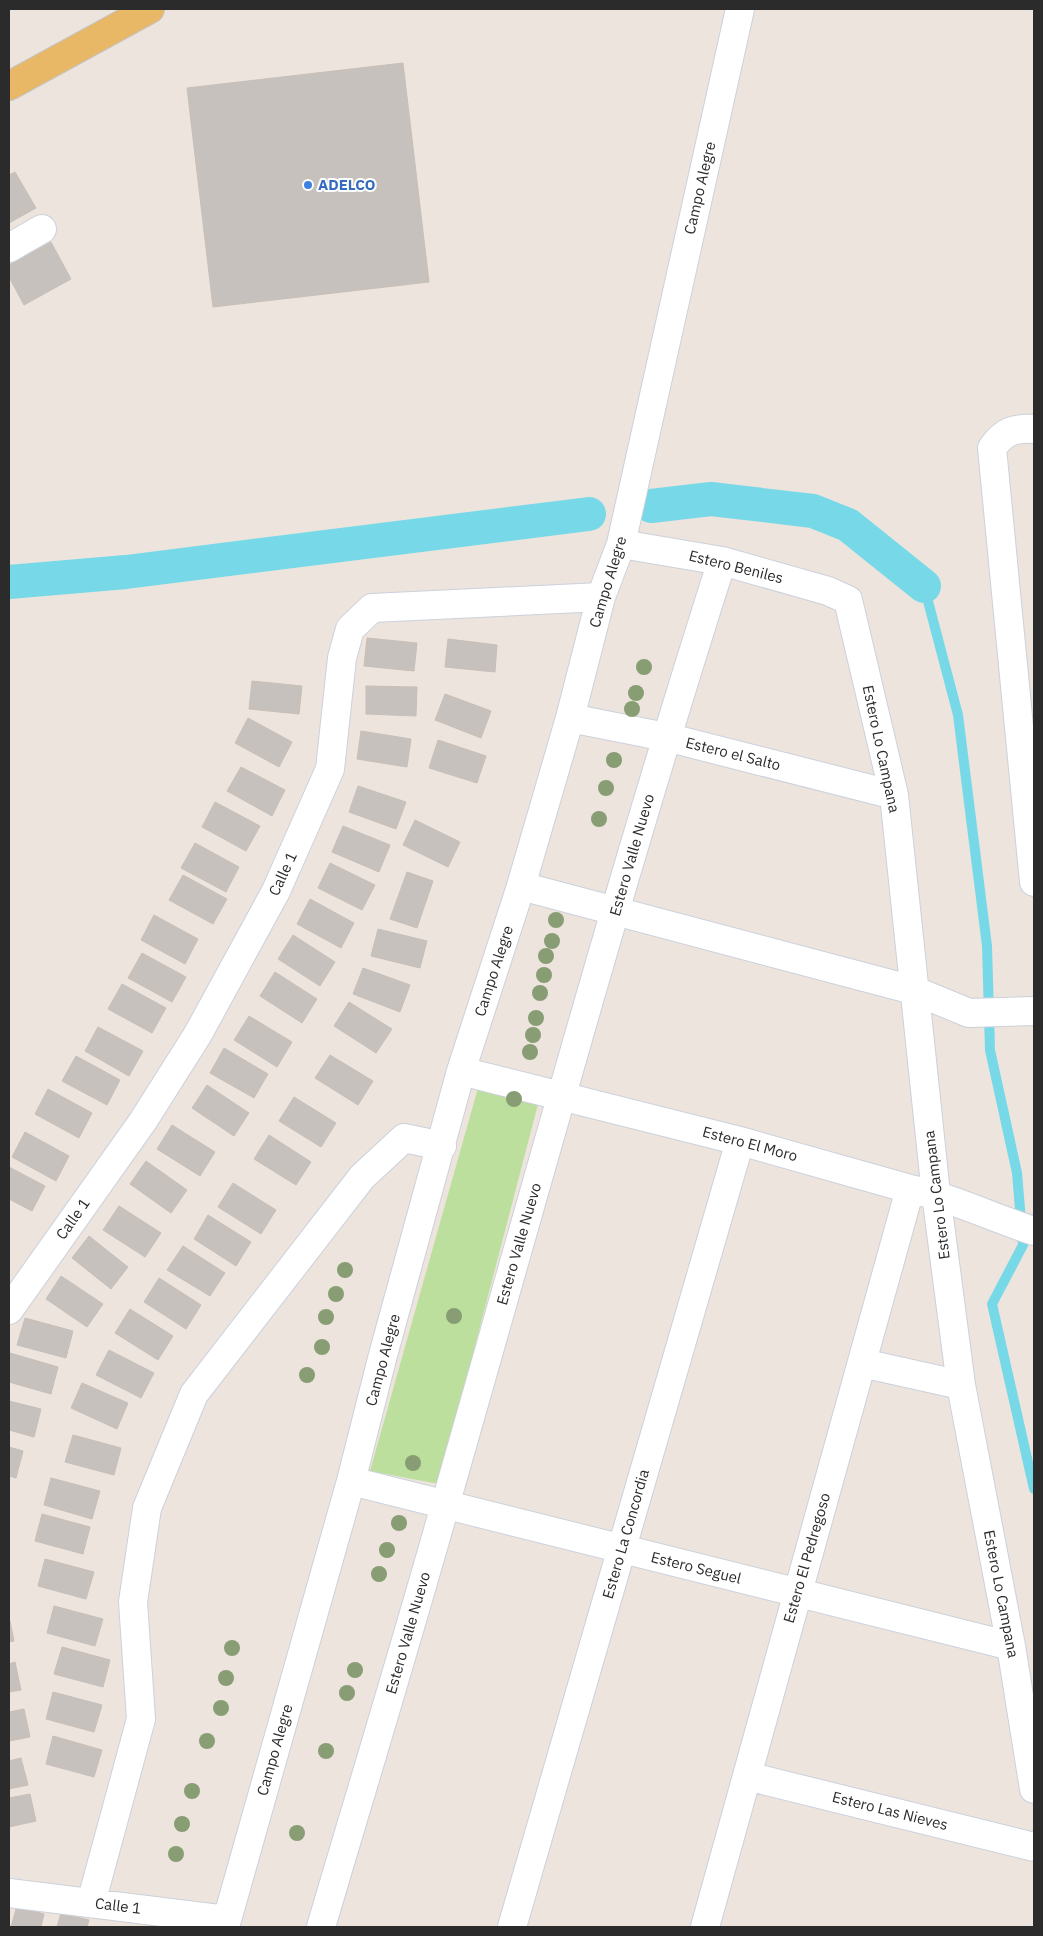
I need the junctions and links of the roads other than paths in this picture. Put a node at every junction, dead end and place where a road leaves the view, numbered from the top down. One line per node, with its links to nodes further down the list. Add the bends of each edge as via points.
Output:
1 (150, 9): 3 (main road)
2 (740, 9): 7 (street, Campo Alegre)
3 (9, 86)
4 (42, 229): 5 (street)
5 (9, 248)
6 (1034, 429): 14 (street, via 1014,429 999,438 992,448)
7 (621, 544): 8 (street, Estero Beniles); 9 (street, Campo Alegre)
8 (722, 561): 10 (street, Estero Beniles, via 828,591); 12 (street, Estero Valle Nuevo)
9 (601, 597): 11 (street, Campo Alegre); 25 (street, Calle 1, via 372,608 350,629 342,658 330,769 276,891 198,1034 153,1105)
10 (848, 600): 13 (street, Estero Lo Campana)
11 (570, 718): 12 (street, Estero el Salto); 15 (street, Campo Alegre)
12 (666, 736): 13 (street, Estero el Salto); 16 (street, Estero Valle Nuevo)
13 (894, 795): 17 (street, Estero Lo Campana)
14 (1034, 882)
15 (521, 886): 16 (street); 19 (street, Campo Alegre)
16 (616, 912): 17 (street); 20 (street, Estero Valle Nuevo)
17 (913, 990): 18 (street, via 969,1013); 23 (street, Estero Lo Campana)
18 (1023, 1011)
19 (461, 1071): 20 (street, Estero El Moro); 22 (street, Campo Alegre)
20 (560, 1096): 21 (street, Estero El Moro); 29 (street, Estero Valle Nuevo)
21 (740, 1140): 23 (street, Estero El Moro); 30 (street, Estero La Concordia)
22 (442, 1146): 28 (street, Campo Alegre); 38 (street, via 404,1138 362,1177 194,1394 147,1508 133,1602 141,1719)
23 (923, 1191): 24 (street, Estero El Moro); 26 (street, Estero El Pedregoso); 27 (street, Estero Lo Campana)
24 (1034, 1231)
25 (9, 1310)
26 (862, 1363): 27 (street); 31 (street, Estero El Pedregoso)
27 (961, 1384): 32 (street, Estero Lo Campana)
28 (352, 1481): 29 (street, Estero Seguel); 39 (street, Campo Alegre)
29 (445, 1505): 30 (street, Estero Seguel); 40 (street, Estero Valle Nuevo)
30 (621, 1549): 31 (street, Estero Seguel); 41 (street, Estero La Concordia)
31 (798, 1593): 32 (street, Estero Seguel); 34 (street, Estero El Pedregoso)
32 (1011, 1646): 33 (street, Estero Lo Campana)
33 (1026, 1694): 35 (street, Estero Lo Campana)
34 (747, 1776): 36 (street, Estero Las Nieves); 42 (street, Estero El Pedregoso)
35 (1034, 1789)
36 (1034, 1847)
37 (9, 1893): 38 (street, Calle 1)
38 (91, 1903): 39 (street, Calle 1)
39 (226, 1924)
40 (321, 1927)
41 (512, 1927)
42 (704, 1927)

